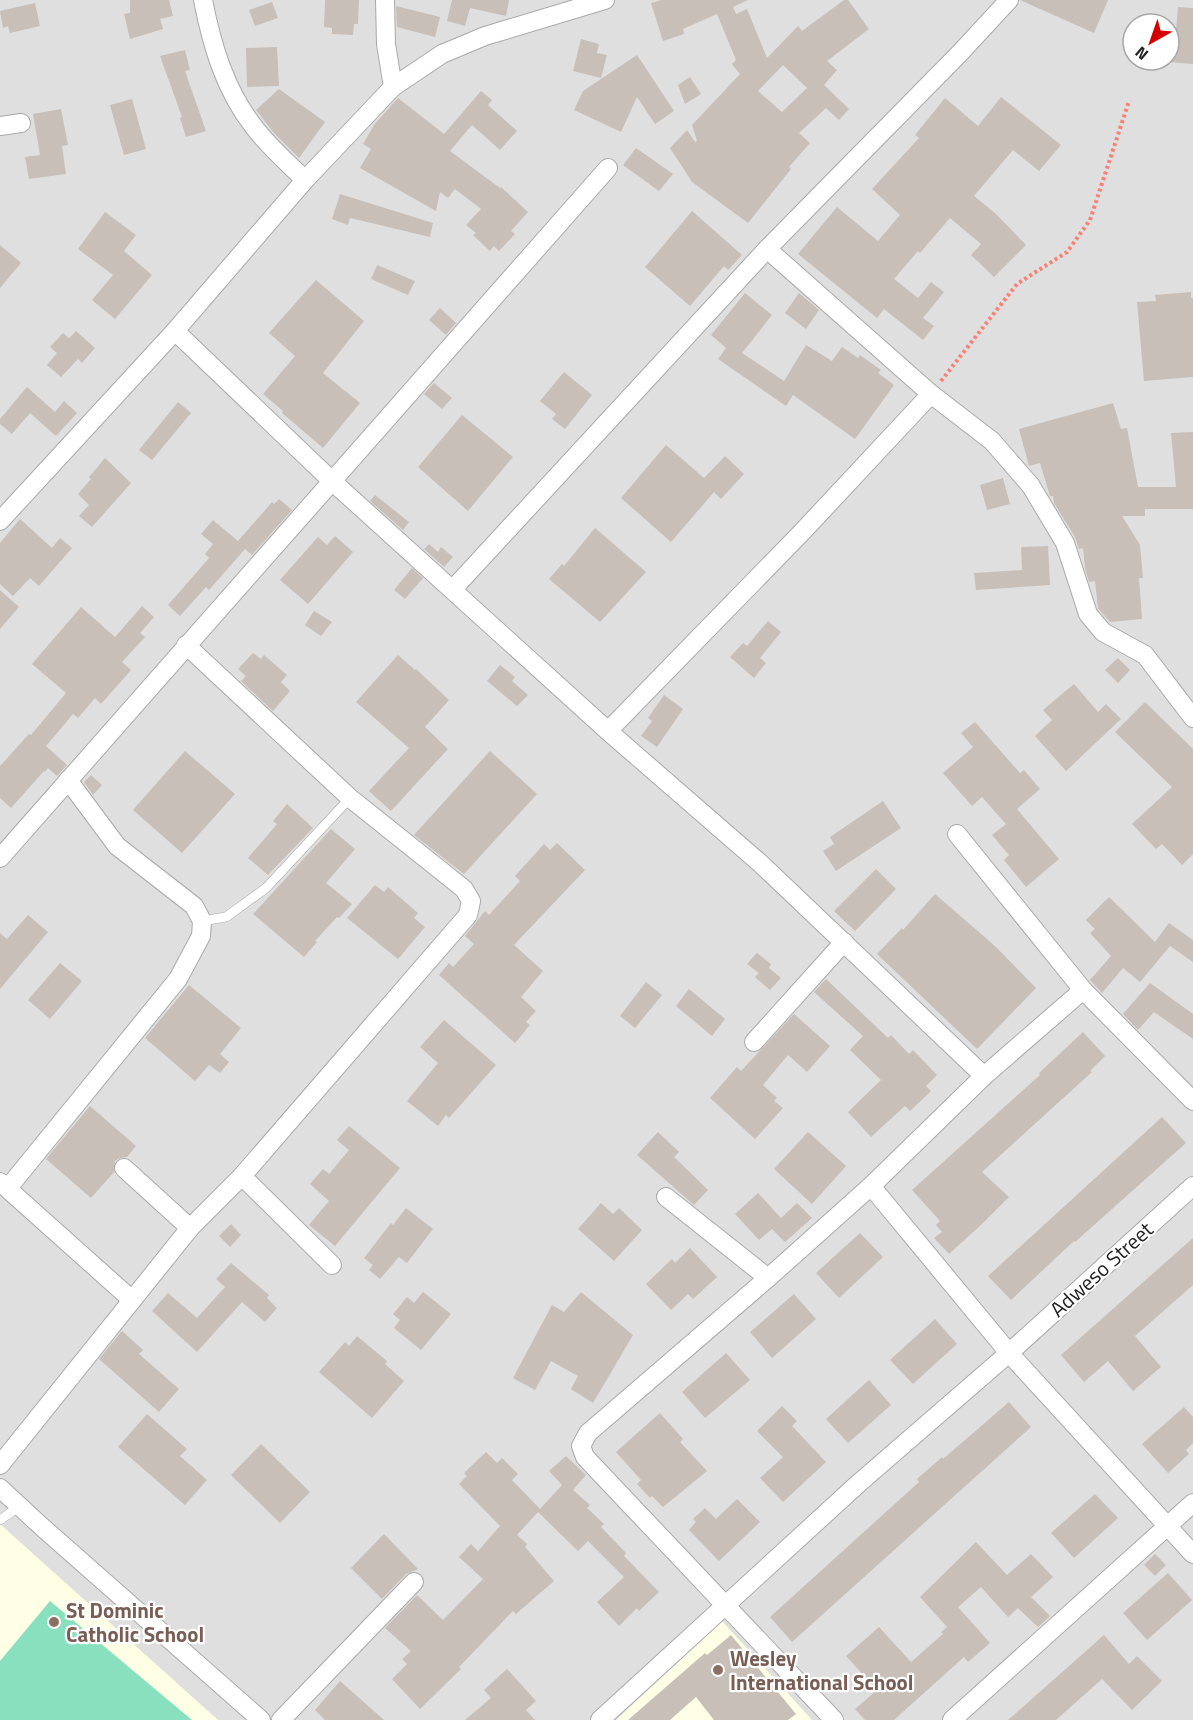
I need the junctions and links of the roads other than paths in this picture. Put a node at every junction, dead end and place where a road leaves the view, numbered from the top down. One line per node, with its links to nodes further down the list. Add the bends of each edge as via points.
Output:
1 (203, 0): 9 (street, via 215,55 236,102 255,129)
2 (385, 0): 5 (street, via 386,44)
3 (605, 0): 5 (street, via 485,36 442,54)
4 (1009, 0): 10 (street)
5 (393, 87): 9 (street)
6 (21, 123): 7 (street)
7 (0, 126)
8 (608, 168): 13 (street)
9 (304, 180): 11 (street)
10 (767, 249): 12 (street); 15 (street)
11 (175, 331): 13 (street); 14 (street)
12 (931, 394): 17 (street, via 992,441 1030,486 1065,543 1088,614 1103,632 1144,655); 18 (street)
13 (333, 482): 15 (street); 16 (street)
14 (0, 521)
15 (453, 589): 18 (street)
16 (186, 645): 19 (street); 20 (street)
17 (1193, 718)
18 (608, 731): 24 (street)
19 (68, 780): 22 (street); 23 (street, via 117,846 194,906)
20 (350, 798): 23 (lane, via 266,888 226,916); 30 (street, via 464,889 471,901 468,915)
21 (957, 834): 25 (street)
22 (0, 858)
23 (202, 921): 31 (street, via 201,936 178,980)
24 (844, 942): 26 (street); 27 (street)
25 (1083, 990): 27 (street); 28 (street)
26 (754, 1042)
27 (984, 1076): 32 (street)
28 (1193, 1101)
29 (124, 1168): 35 (street)
30 (242, 1176): 35 (street); 36 (street)
31 (4, 1185): 38 (street)
32 (871, 1186): 37 (street); 39 (street)
33 (1193, 1186): 39 (street, Adweso Street)
34 (666, 1197): 37 (street)
35 (190, 1228): 38 (street)
36 (332, 1265)
37 (768, 1278): 48 (street, via 588,1433 580,1446 585,1457)
38 (132, 1300): 40 (street)
39 (1009, 1353): 45 (street); 48 (street, Adweso Street)
40 (0, 1465)
41 (0, 1488): 43 (street)
42 (1193, 1503): 45 (street)
43 (20, 1506): 44 (lane); 49 (street)
44 (0, 1520)
45 (1168, 1525): 46 (street); 53 (street)
46 (1193, 1554)
47 (414, 1582): 50 (street)
48 (724, 1606): 51 (street, Adweso Street); 52 (street)
49 (261, 1720)
50 (281, 1720)
51 (600, 1720)
52 (834, 1720)
53 (952, 1720)

